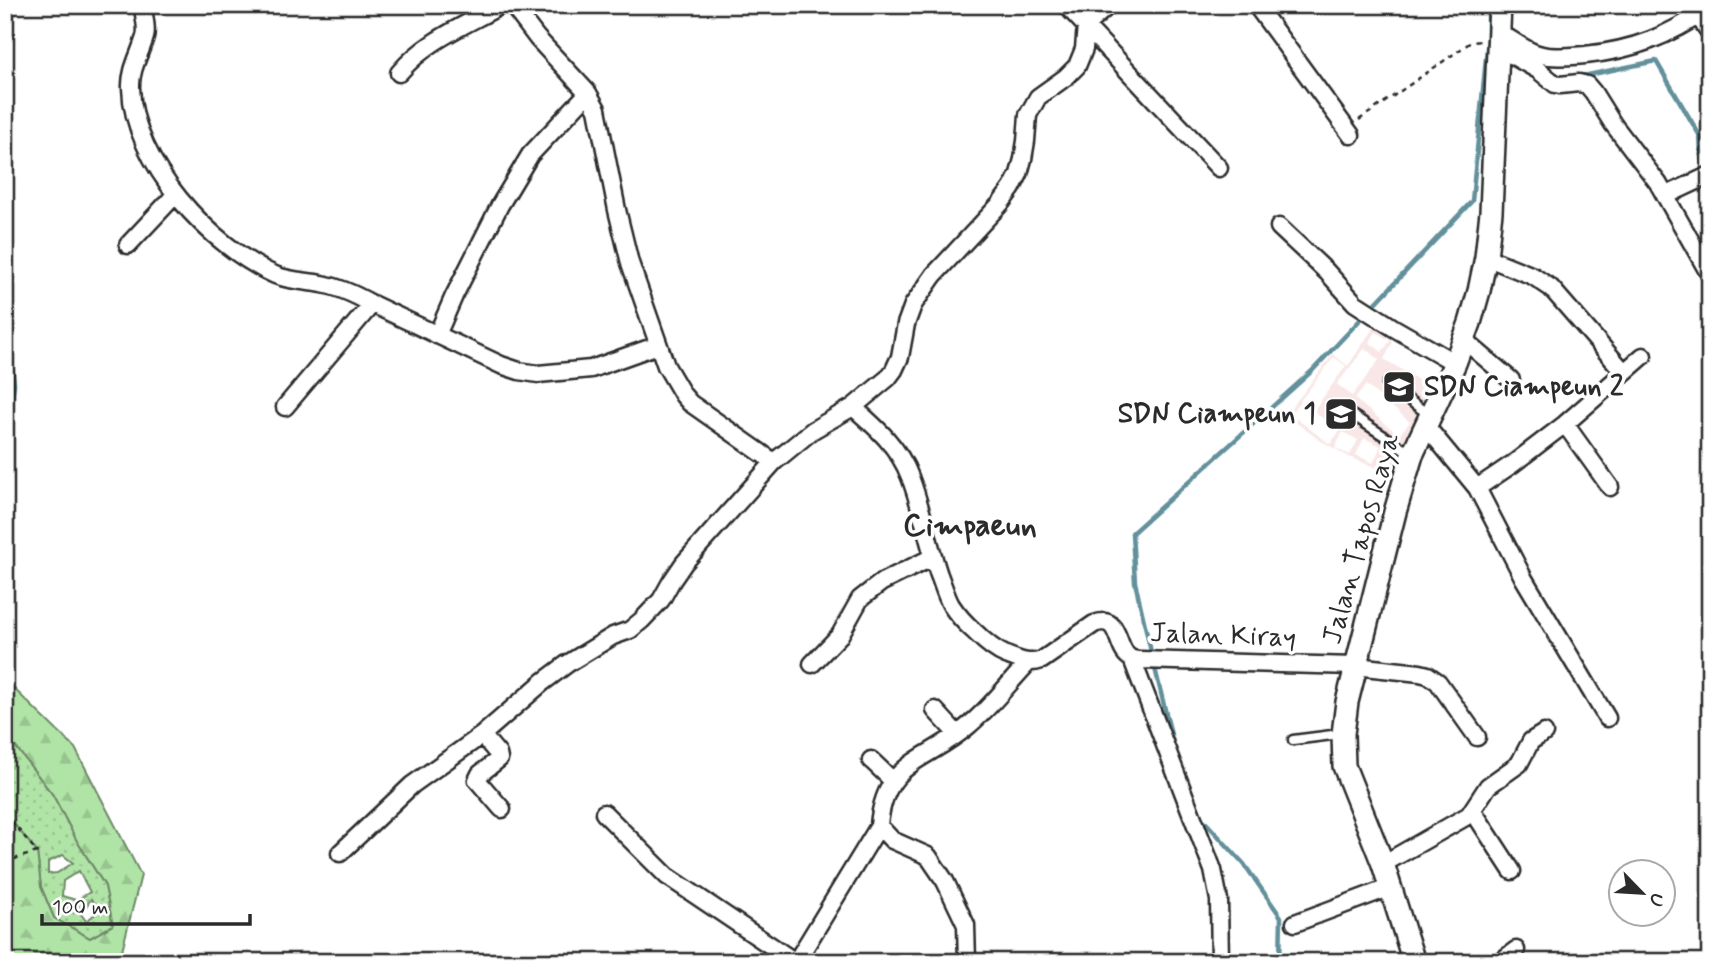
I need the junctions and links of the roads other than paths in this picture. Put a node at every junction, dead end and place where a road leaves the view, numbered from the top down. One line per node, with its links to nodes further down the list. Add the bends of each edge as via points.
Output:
1 (143, 5): 17 (street, via 146,36 131,79 131,97 144,144)
2 (501, 5): 12 (street, via 432,42)
3 (512, 5): 13 (street)
4 (1066, 5): 9 (street)
5 (1109, 5): 9 (street)
6 (1256, 5): 14 (street)
7 (1500, 5): 11 (main road, Jalan Tapos Raya)
8 (1704, 12): 10 (street); 11 (street, via 1665,34 1615,52 1544,56)
9 (1086, 25): 15 (street); 33 (street, via 1077,66 1038,97 1028,114 1023,159 1012,188 934,275 913,305 894,370)
10 (1710, 33)
11 (1499, 41): 18 (street, via 1555,84 1587,85); 21 (main road, Jalan Tapos Raya)
12 (398, 73)
13 (588, 93): 24 (street, via 530,155 500,205); 26 (street, via 597,109 630,263)
14 (1349, 131)
15 (1219, 168)
16 (1710, 175): 18 (street)
17 (174, 195): 20 (street); 23 (street, via 227,246 264,270 349,292)
18 (1665, 196): 22 (street)
19 (1279, 227): 28 (street, via 1355,303)
20 (128, 245)
21 (1486, 257): 25 (main road, Jalan Tapos Raya); 29 (street, via 1534,276 1551,288)
22 (1710, 275)
23 (372, 304): 24 (street); 32 (street)
24 (437, 335): 26 (street, via 500,365 538,374 591,369)
25 (1464, 340): 28 (main road, Jalan Tapos Raya); 30 (street)
26 (658, 345): 38 (street, via 674,382 690,403)
27 (1643, 356): 29 (street)
28 (1455, 363): 35 (main road, Jalan Tapos Raya)
29 (1624, 372): 36 (street)
30 (1510, 380)
31 (1387, 384): 35 (lane)
32 (285, 407)
33 (853, 407): 38 (street, via 813,430); 41 (street, via 900,456)
34 (1343, 409): 37 (lane)
35 (1428, 421): 37 (main road, Jalan Tapos Raya); 40 (street)
36 (1564, 424): 39 (street); 40 (street)
37 (1412, 455): 45 (main road, Jalan Tapos Raya)
38 (774, 462): 51 (street, via 684,563 651,612 567,664)
39 (1610, 487)
40 (1477, 488): 47 (street, via 1524,579)
41 (933, 557): 43 (street, via 948,598 965,623 1000,653); 44 (street, via 881,582 860,599 840,635)
42 (1136, 660): 43 (street, Jalan Kiray, via 1126,653 1114,628 1101,622 1042,660); 45 (street, Jalan Kiray); 68 (street, via 1213,870 1219,900)
43 (1028, 663): 49 (street)
44 (812, 664)
45 (1355, 666): 50 (main road, Jalan Tapos Raya); 52 (street, Jalan Kiray, via 1420,673 1434,679)
46 (935, 710): 49 (street)
47 (1607, 718)
48 (1544, 733): 57 (street, via 1528,745 1519,764 1488,786)
49 (957, 734): 55 (street, via 907,766)
50 (1343, 734): 53 (lane); 61 (main road, Jalan Tapos Raya, via 1344,766)
51 (482, 735): 56 (street, via 499,759 477,780); 60 (street, via 412,785)
52 (1477, 737)
53 (1293, 740)
54 (872, 760): 55 (street)
55 (893, 781): 59 (street, via 883,800)
56 (502, 809)
57 (1473, 811): 61 (street); 62 (street)
58 (604, 813): 66 (street, via 667,876)
59 (879, 826): 66 (street); 67 (street, via 892,840 928,856 945,881 966,925)
60 (340, 853)
61 (1383, 864): 63 (main road, Jalan Tapos Raya)
62 (1512, 870)
63 (1391, 887): 64 (street); 69 (main road, Jalan Tapos Raya)
64 (1295, 923)
65 (1516, 950): 70 (street)
66 (795, 962)
67 (967, 962)
68 (1220, 962)
69 (1414, 962)
70 (1500, 962)

